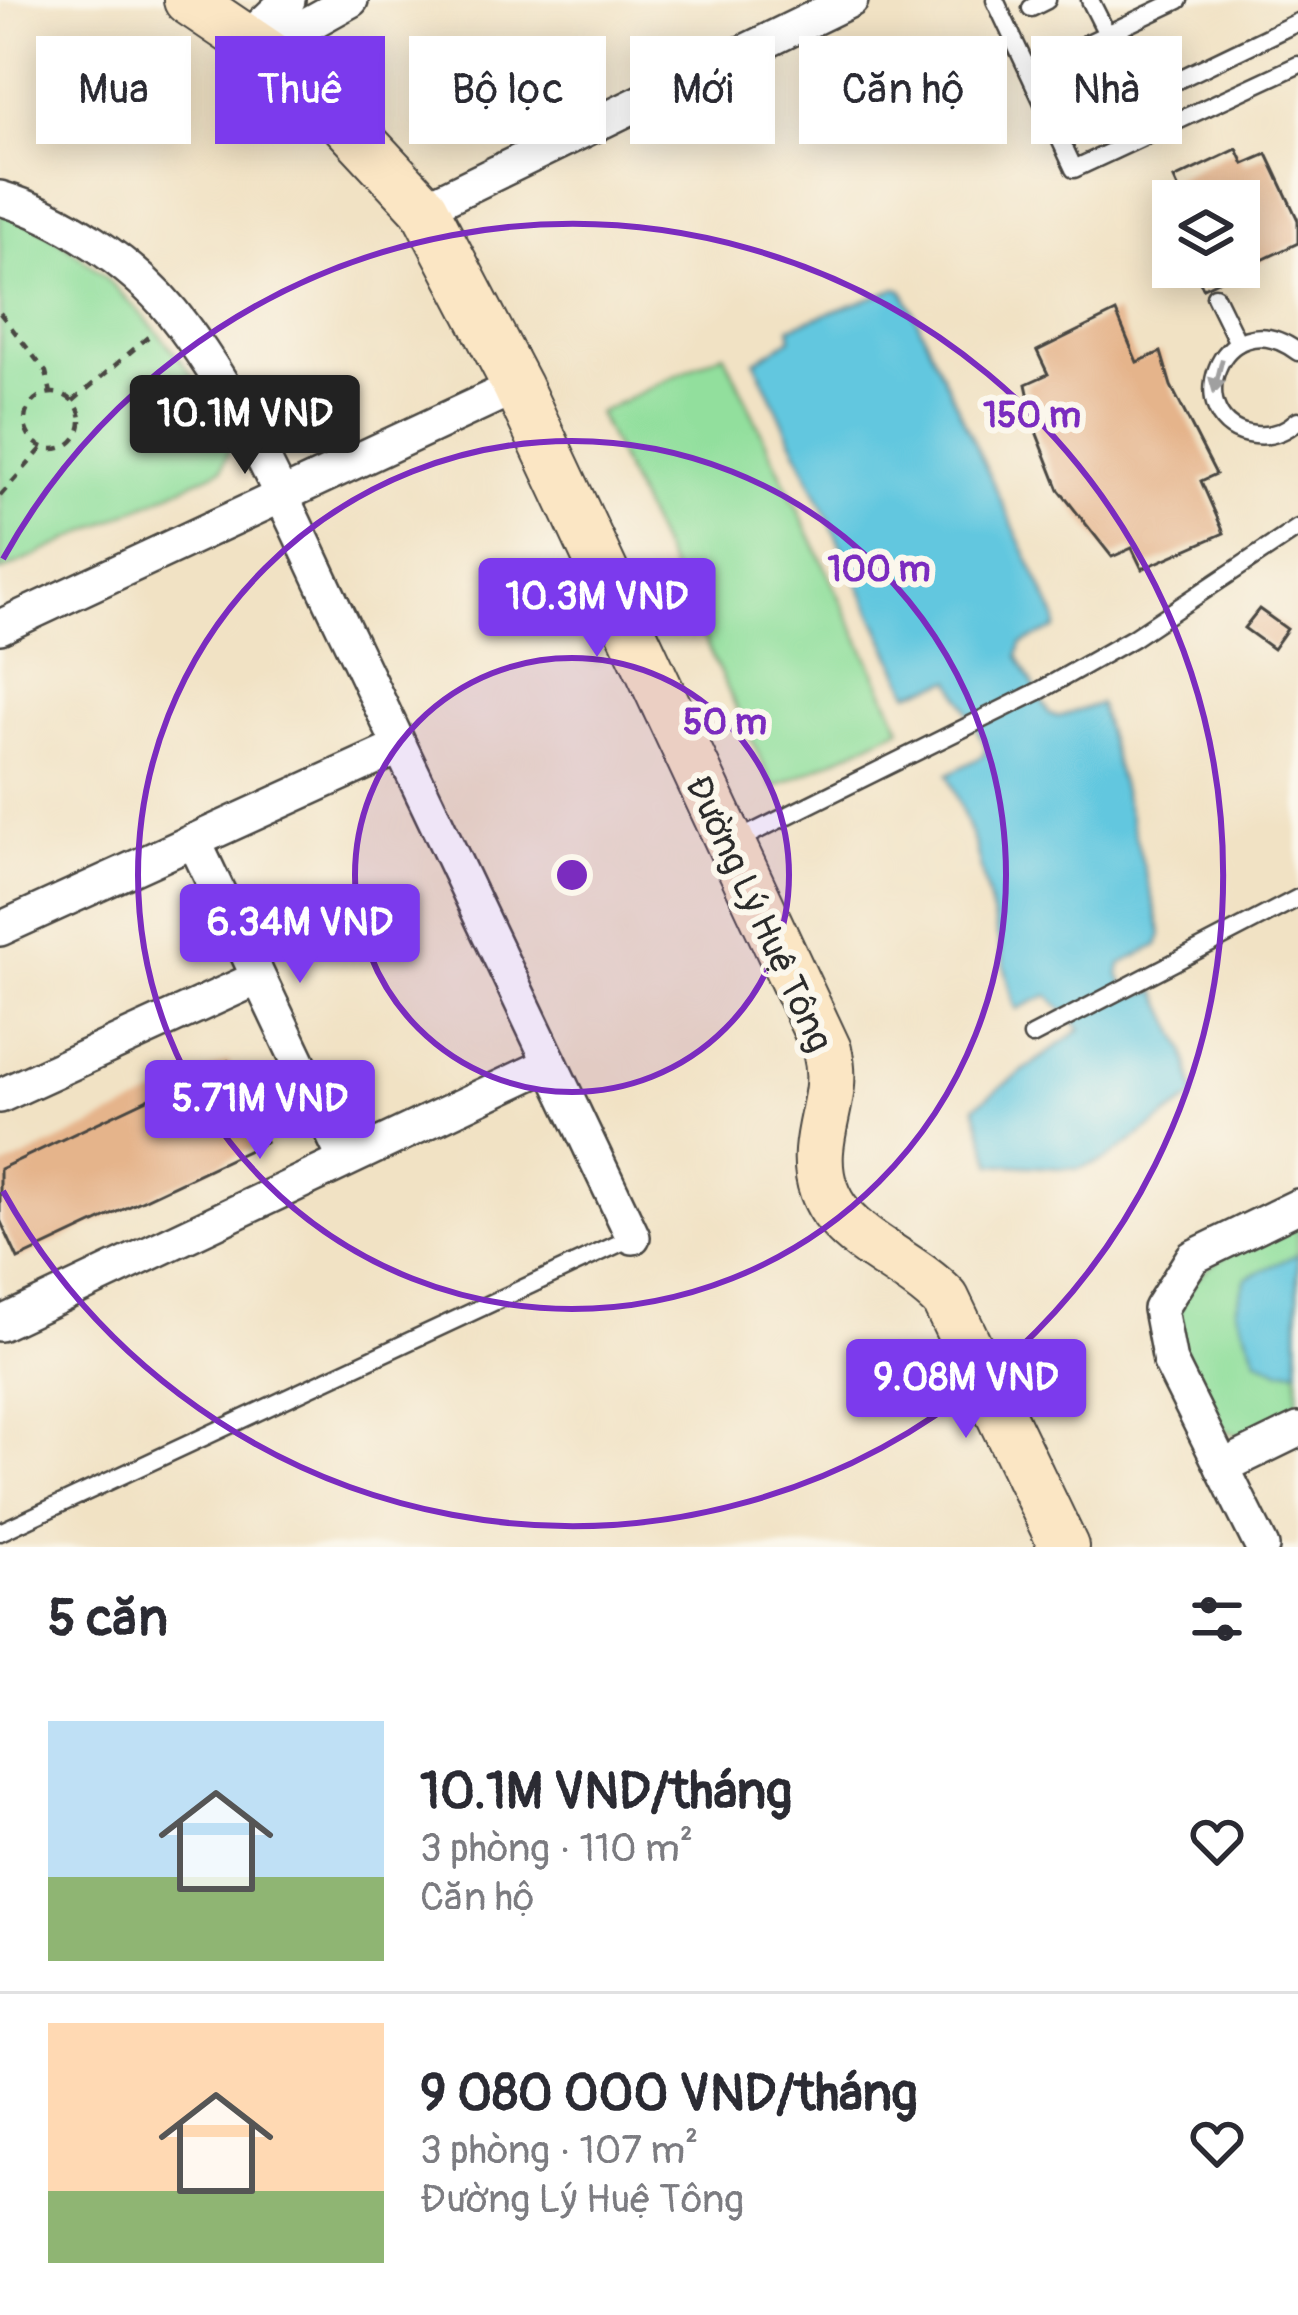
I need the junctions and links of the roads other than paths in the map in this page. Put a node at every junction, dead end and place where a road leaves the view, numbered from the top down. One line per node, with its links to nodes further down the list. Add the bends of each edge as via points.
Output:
1 (188, 0): 10 (main road, Đường Lý Huệ Tông)
2 (288, 0): 11 (street)
3 (351, 0): 12 (street)
4 (850, 0): 22 (street)
5 (995, 0): 14 (lane)
6 (1090, 0): 9 (lane)
7 (1179, 0): 9 (lane)
8 (1298, 22): 16 (lane)
9 (1107, 34): 14 (lane)
10 (246, 36)
11 (262, 36)
12 (272, 36)
13 (1298, 64): 17 (lane)
14 (1029, 71): 15 (lane)
15 (1031, 75)
16 (1182, 78)
17 (1182, 119)
18 (366, 144): 22 (main road, Đường Lý Huệ Tông)
19 (1062, 144): 20 (lane, via 1074,170)
20 (1129, 144)
21 (0, 198): 28 (street, via 99,248 170,310)
22 (424, 208): 26 (main road, Đường Lý Huệ Tông)
23 (1215, 296): 24 (lane)
24 (1238, 343): 25 (lane, via 1270,337); 27 (lane, one-way to 27, via 1216,366 1220,414 1262,436)
25 (1298, 352)
26 (517, 386): 28 (street); 33 (main road, Đường Lý Huệ Tông)
27 (1298, 420)
28 (281, 499): 30 (street); 31 (street)
29 (1298, 528): 33 (lane, via 1041,690)
30 (0, 627)
31 (400, 747): 32 (street); 38 (street)
32 (194, 841): 35 (street); 36 (street)
33 (727, 845): 47 (main road, Đường Lý Huệ Tông, via 835,1078 818,1174 830,1208 860,1240 945,1300)
34 (1298, 898): 37 (lane)
35 (0, 929)
36 (258, 978): 39 (street); 40 (street)
37 (1032, 1036)
38 (550, 1064): 40 (street); 42 (street)
39 (0, 1096)
40 (345, 1160): 43 (street)
41 (1298, 1206): 45 (street, via 1193,1257 1160,1309 1170,1362)
42 (633, 1237): 46 (lane)
43 (0, 1324)
44 (1298, 1430): 45 (street)
45 (1222, 1467): 48 (street)
46 (0, 1532)
47 (1064, 1547)
48 (1262, 1547)

